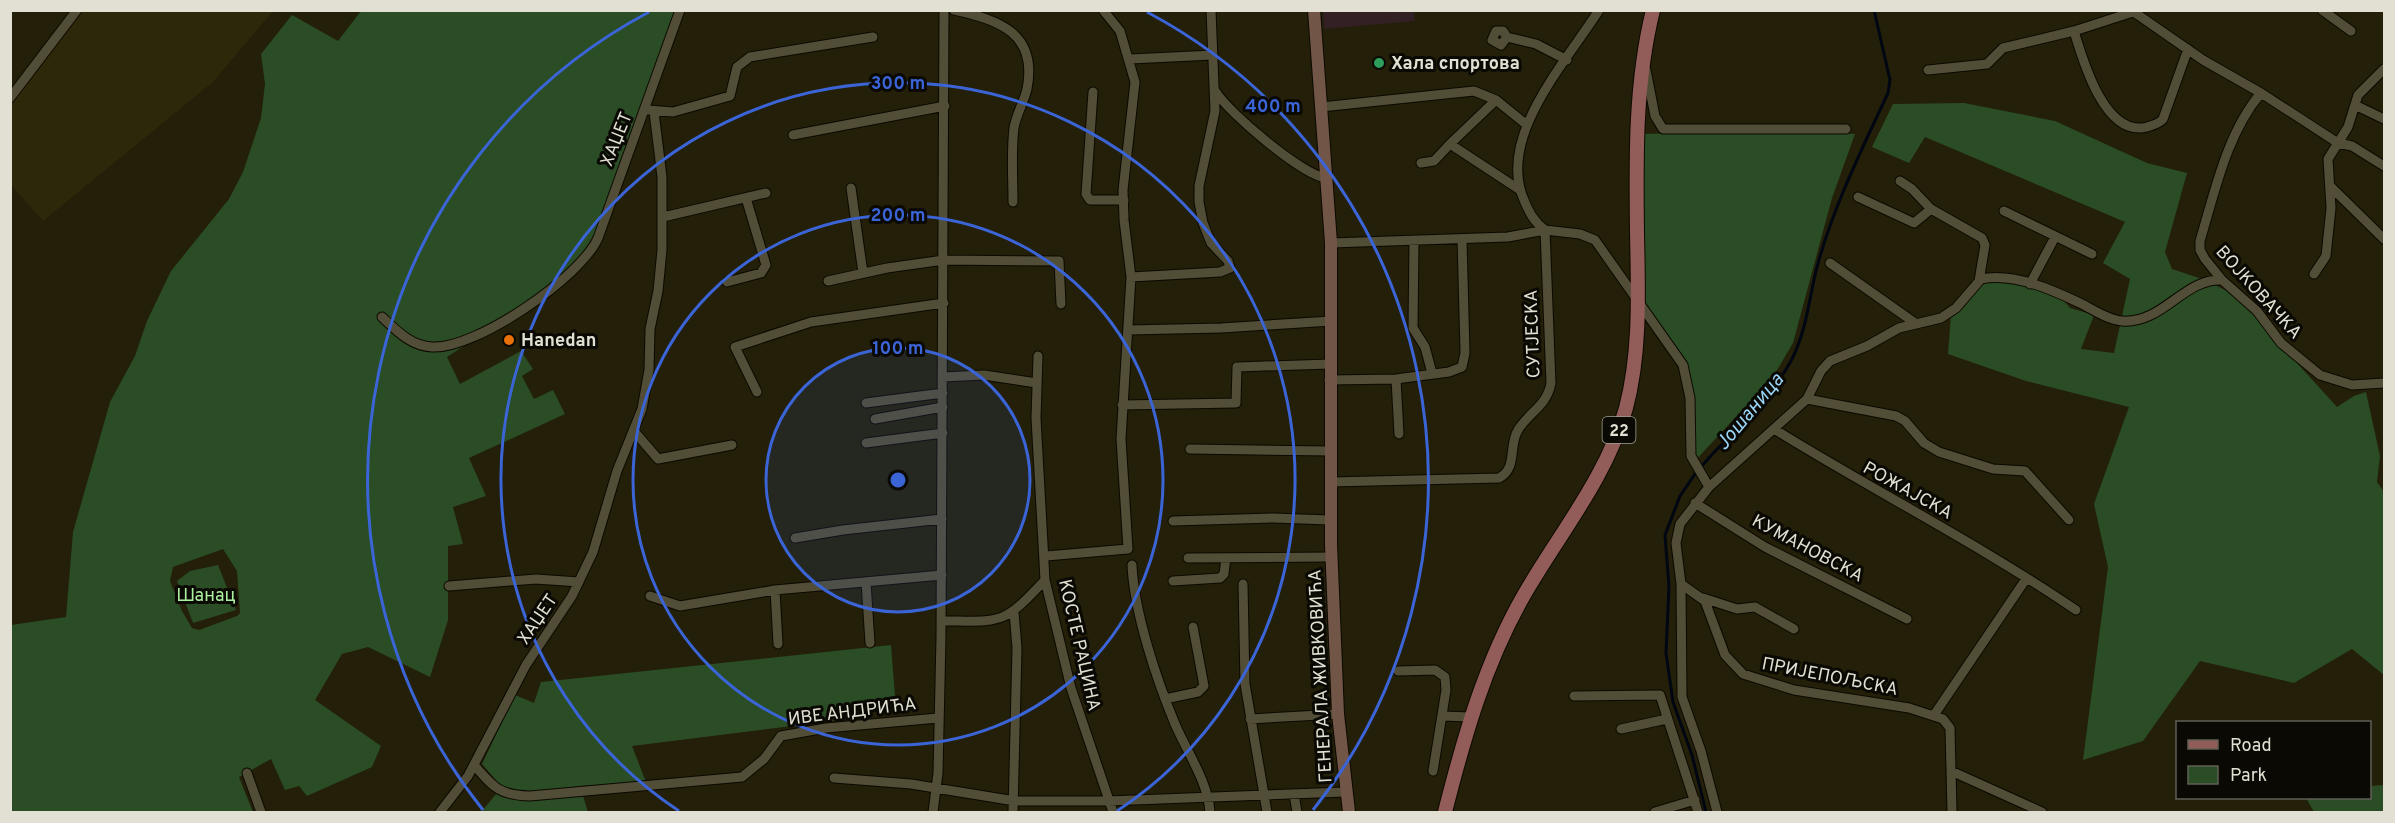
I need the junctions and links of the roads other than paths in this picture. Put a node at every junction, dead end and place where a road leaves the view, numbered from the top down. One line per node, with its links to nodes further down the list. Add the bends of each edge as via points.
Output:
1 (76, 10): 26 (street)
2 (680, 10): 31 (street, ХАЏЕТ)
3 (944, 10): 29 (street, ИВЕ АНДРИЋА)
4 (954, 10): 49 (street, via 989,18 1015,34 1025,53 1029,70 1027,91 1014,127)
5 (1103, 10): 18 (street, via 1116,24)
6 (1211, 10): 17 (street)
7 (1314, 10): 30 (street, ГЕНЕРАЛА ЖИВКОВИЋА)
8 (1599, 10): 20 (street)
9 (1653, 10): 19 (main road, 22)
10 (2322, 10): 13 (street)
11 (2132, 11): 12 (street); 16 (street)
12 (2074, 31): 16 (street, via 2097,96 2134,129 2163,119); 22 (street, via 2003,48 1987,64)
13 (2351, 31)
14 (873, 37): 31 (street, ХАЏЕТ, via 750,57 737,66 730,96 672,112)
15 (1507, 37): 20 (street, via 1526,40)
16 (2188, 49): 25 (street)
17 (1214, 55): 18 (street); 24 (street)
18 (1130, 58): 48 (street, via 1135,87)
19 (1644, 58): 34 (street, via 1655,117 1663,129); 70 (main road, 22, via 1637,133)
20 (1567, 60): 33 (street)
21 (2385, 69): 28 (street, via 2358,95)
22 (1928, 70)
23 (1093, 92): 48 (street, via 1086,194 1094,201)
24 (1216, 92): 40 (street, via 1239,118 1298,165); 64 (street, via 1199,202 1211,243 1230,268 1221,272)
25 (2261, 93): 36 (street); 65 (street, ВОЈКОВАЧКА, via 2228,151 2200,241 2205,259)
26 (10, 98)
27 (1496, 100): 30 (street, via 1469,90); 33 (street); 37 (street)
28 (2355, 105): 32 (street); 36 (street)
29 (945, 106): 35 (street); 60 (street, ИВЕ АНДРИЋА)
30 (1321, 107): 40 (street, ГЕНЕРАЛА ЖИВКОВИЋА)
31 (650, 110): 52 (street, ХАЏЕТ, via 661,157); 73 (street, ХАЏЕТ, via 615,186 595,244 571,274 505,319 451,347 416,344)
32 (2385, 119)
33 (1527, 125): 44 (street, via 1518,156)
34 (1846, 129)
35 (793, 135)
36 (2338, 143): 39 (street, via 2352,146); 42 (street, via 2328,159)
37 (1450, 144): 38 (street, via 1434,161); 44 (street)
38 (1421, 163)
39 (2385, 166)
40 (1326, 178): 58 (street, ГЕНЕРАЛА ЖИВКОВИЋА)
41 (1900, 181): 50 (street)
42 (2330, 186): 56 (street); 63 (street, via 2326,256)
43 (851, 188): 62 (street)
44 (1520, 190): 53 (street, via 1533,219)
45 (766, 193): 47 (street)
46 (1858, 197): 50 (street, via 1914,223)
47 (746, 198): 52 (street); 68 (street, via 766,265 761,273)
48 (1124, 200): 64 (street)
49 (1013, 202)
50 (1930, 209): 67 (street, via 1982,238 1985,245)
51 (2004, 211): 54 (street)
52 (663, 217): 93 (street, ХАЏЕТ, via 649,370)
53 (1545, 230): 55 (street); 70 (street, via 1595,240); 100 (street, СУТЈЕСКА, via 1551,383 1545,401 1518,430 1506,472 1499,478)
54 (2055, 237): 59 (street); 69 (street)
55 (1462, 239): 57 (street); 79 (street, via 1464,364 1455,371)
56 (2385, 239)
57 (1414, 242): 58 (street); 79 (street, via 1413,328 1425,347)
58 (1330, 243): 74 (street, ГЕНЕРАЛА ЖИВКОВИЋА)
59 (2092, 254)
60 (944, 260): 62 (street); 71 (street, ИВЕ АНДРИЋА); 72 (street, via 1059,261)
61 (1830, 263): 75 (street)
62 (863, 273): 66 (street)
63 (2314, 274)
64 (1131, 277): 76 (street)
65 (2223, 280): 69 (street, via 2204,281 2153,315 2127,321); 83 (street, ВОЈКОВАЧКА, via 2257,311 2281,343 2320,375 2352,385)
66 (828, 281)
67 (1979, 281): 69 (street, via 1992,278); 75 (street, via 1950,313)
68 (727, 282)
69 (2030, 284)
70 (1638, 300): 101 (street, via 1668,340 1687,375 1694,463); 139 (main road, 22, via 1632,380 1619,432 1597,477 1511,619)
71 (944, 303): 80 (street, ИВЕ АНДРИЋА); 85 (street, via 811,322 735,347)
72 (1061, 304)
73 (382, 317)
74 (1331, 321): 76 (street); 78 (street, ГЕНЕРАЛА ЖИВКОВИЋА)
75 (1915, 323): 87 (street, via 1830,361)
76 (1128, 330): 89 (street)
77 (1038, 356): 84 (street, КОСТЕ РАЦИНА)
78 (1329, 364): 82 (street, ГЕНЕРАЛА ЖИВКОВИЋА); 89 (street, via 1237,366 1236,403)
79 (1432, 373): 81 (street)
80 (942, 377): 84 (street, via 984,375); 86 (street, ИВЕ АНДРИЋА)
81 (1396, 379): 82 (street); 95 (street)
82 (1329, 380): 99 (street, ГЕНЕРАЛА ЖИВКОВИЋА)
83 (2385, 383)
84 (1037, 384): 108 (street, КОСТЕ РАЦИНА)
85 (757, 392)
86 (943, 393): 88 (street); 90 (street, ИВЕ АНДРИЋА)
87 (1807, 399): 92 (street); 105 (street, via 1896,416 1939,452 1993,469 2025,471)
88 (866, 403)
89 (1122, 405): 108 (street, via 1121,460 1128,549)
90 (943, 407): 91 (street); 94 (street, ИВЕ АНДРИЋА)
91 (875, 419)
92 (1774, 429): 101 (street); 114 (street, РОЖАЈСКА)
93 (634, 431): 97 (street, via 658,459); 117 (street, ХАЏЕТ)
94 (943, 432): 96 (street); 103 (street, ИВЕ АНДРИЋА)
95 (1399, 434)
96 (866, 443)
97 (732, 445)
98 (1190, 449): 99 (street)
99 (1330, 451): 100 (street, ГЕНЕРАЛА ЖИВКОВИЋА)
100 (1330, 482): 104 (street, ГЕНЕРАЛА ЖИВКОВИЋА)
101 (1707, 484): 102 (street)
102 (1695, 503): 120 (street, via 1683,519 1676,543); 127 (street, КУМАНОВСКА, via 1765,547)
103 (942, 519): 107 (street); 113 (street, ИВЕ АНДРИЋА)
104 (1330, 520): 106 (street); 109 (street, ГЕНЕРАЛА ЖИВКОВИЋА)
105 (2069, 520)
106 (1173, 521)
107 (795, 538)
108 (1046, 556): 115 (street, КОСТЕ РАЦИНА)
109 (1332, 557): 111 (street, ГЕНЕРАЛА ЖИВКОВИЋА); 136 (street, ГЕНЕРАЛА ЖИВКОВИЋА)
110 (1188, 558): 111 (street, ГЕНЕРАЛА ЖИВКОВИЋА)
111 (1226, 558): 116 (street, via 1220,578)
112 (1132, 565): 135 (street)
113 (942, 575): 118 (street); 128 (street, ИВЕ АНДРИЋА)
114 (2026, 579): 125 (street, РОЖАЈСКА); 137 (street)
115 (1045, 580): 126 (street); 157 (street, КОСТЕ РАЦИНА, via 1071,688)
116 (1173, 581)
117 (579, 582): 121 (street, via 536,579); 144 (street, ХАЏЕТ, via 510,693)
118 (866, 582): 122 (street); 131 (street)
119 (1243, 584): 141 (street, via 1245,684)
120 (1681, 584): 124 (street); 171 (street, via 1682,697)
121 (449, 586)
122 (775, 590): 123 (street, via 680,606); 132 (street)
123 (650, 596)
124 (1703, 598): 130 (street, via 1737,609 1755,607); 137 (street, ПРИЈЕПОЉСКА, via 1725,655 1743,674 1794,690 1891,704)
125 (2076, 610)
126 (1014, 612): 128 (street, via 993,621); 155 (street)
127 (1907, 619)
128 (941, 621): 140 (street, ИВЕ АНДРИЋА)
129 (1193, 627): 135 (street, via 1204,686 1198,692)
130 (1794, 629)
131 (870, 643)
132 (778, 644)
133 (1398, 671): 138 (street, via 1435,670 1443,674 1446,681)
134 (1574, 696): 142 (street, via 1660,695)
135 (1165, 699): 153 (street)
136 (1338, 714): 141 (street); 150 (street, ГЕНЕРАЛА ЖИВКОВИЋА)
137 (1934, 715): 146 (street, via 1950,728)
138 (1442, 716): 139 (street); 145 (street)
139 (1471, 717): 168 (main road, 22)
140 (938, 718): 144 (street, ИВЕ АНДРИЋА, via 781,736 753,771 742,777 508,795 494,788); 149 (street, ИВЕ АНДРИЋА)
141 (1250, 719): 152 (street)
142 (1667, 719): 143 (street); 154 (street)
143 (1621, 729)
144 (474, 765): 159 (street, ХАЏЕТ)
145 (1433, 771)
146 (1951, 771): 172 (street); 173 (street)
147 (247, 773): 158 (street)
148 (834, 778): 149 (street)
149 (936, 789): 155 (street); 160 (street, ИВЕ АНДРИЋА)
150 (1345, 792): 151 (street, ГЕНЕРАЛА ЖИВКОВИЋА); 167 (street, ГЕНЕРАЛА ЖИВКОВИЋА)
151 (1294, 794): 152 (street); 166 (street, ГЕНЕРАЛА ЖИВКОВИЋА)
152 (1265, 795): 153 (street); 165 (street)
153 (1209, 796): 157 (street); 164 (street)
154 (1695, 800): 169 (street); 170 (street)
155 (1015, 801): 156 (street); 161 (street)
156 (1073, 801): 157 (street); 162 (street)
157 (1108, 801): 163 (street, КОСТЕ РАЦИНА)
158 (261, 813)
159 (440, 813)
160 (933, 813)
161 (1013, 813)
162 (1071, 813)
163 (1113, 813)
164 (1210, 813)
165 (1267, 813)
166 (1297, 813)
167 (1348, 813)
168 (1446, 813)
169 (1655, 813)
170 (1698, 813)
171 (1717, 813)
172 (1952, 813)
173 (2042, 813)

